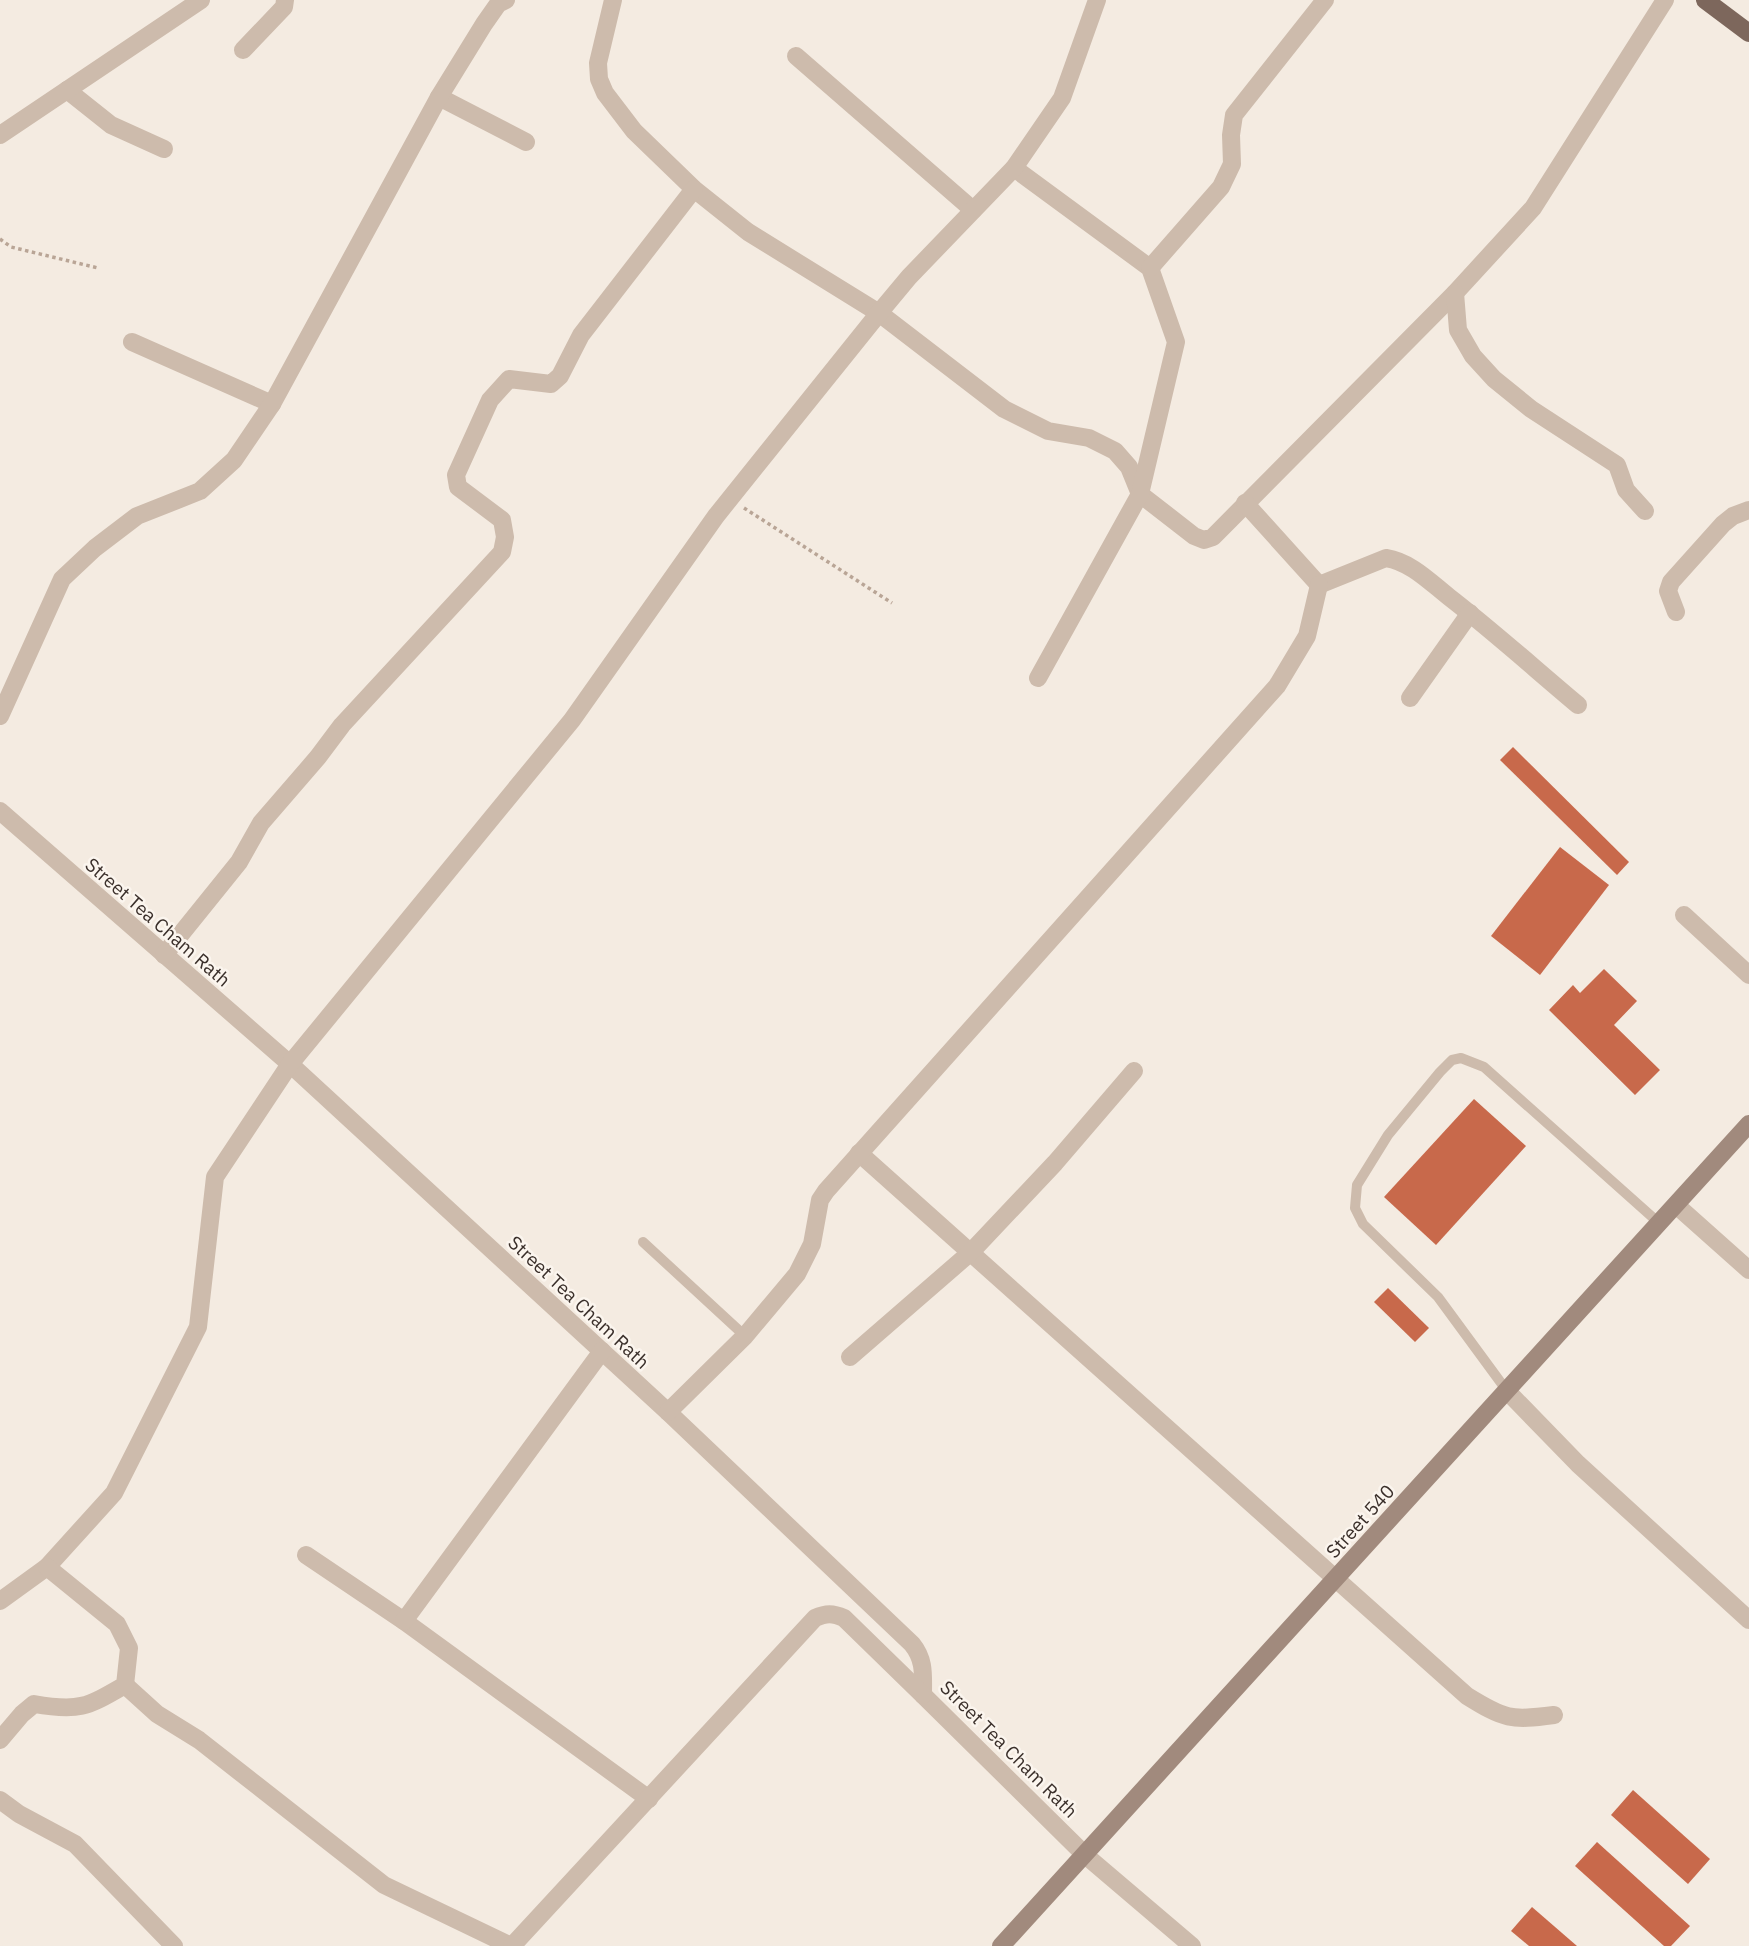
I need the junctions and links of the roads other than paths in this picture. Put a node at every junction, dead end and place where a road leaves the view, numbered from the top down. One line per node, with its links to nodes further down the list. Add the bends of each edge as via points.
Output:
1 (201, 0): 12 (street)
2 (285, 0): 10 (street, via 284,7)
3 (506, 0): 13 (street, via 484,24)
4 (613, 0): 18 (street, via 598,63 605,93 634,131)
5 (1097, 0): 17 (street, via 1062,97)
6 (1325, 0): 20 (street, via 1234,114 1232,164 1221,187)
7 (1665, 0): 21 (street, via 1534,208)
8 (1705, 0): 9 (main road)
9 (1749, 33)
10 (243, 50)
11 (796, 56): 19 (street)
12 (67, 90): 14 (street); 16 (street, via 111,125)
13 (439, 97): 15 (street); 24 (street)
14 (0, 135)
15 (526, 142)
16 (164, 149)
17 (1014, 168): 19 (street); 20 (street)
18 (694, 188): 22 (street, via 748,232); 38 (street, via 581,335 559,376 551,384 509,379 491,400 456,475 458,487 502,520 502,552 342,725 261,823 239,862)
19 (973, 210): 22 (street)
20 (1150, 268): 25 (street, via 1176,342)
21 (1455, 293): 26 (street); 28 (street, via 1458,330 1473,356 1531,409 1618,465 1626,490)
22 (880, 313): 25 (street, via 1004,409 1048,431 1088,438 1115,451 1129,467); 40 (street, via 730,499 572,720)
23 (132, 342): 24 (street)
24 (272, 404): 35 (street, via 234,460 200,491 137,516 62,579)
25 (1140, 494): 26 (street, via 1204,540 1213,537); 32 (street)
26 (1245, 503): 29 (street)
27 (1749, 510): 30 (street, via 1723,524 1671,582 1668,591)
28 (1645, 511)
29 (1319, 585): 31 (street, via 1386,558 1397,560); 43 (street, via 1307,636 1278,686)
30 (1676, 612)
31 (1470, 613): 33 (street); 34 (street)
32 (1038, 678)
33 (1410, 698)
34 (1578, 705)
35 (0, 716)
36 (0, 811): 38 (street, Street Tea Cham Rath)
37 (1684, 915): 39 (street)
38 (164, 956): 40 (street, Street Tea Cham Rath)
39 (1749, 975)
40 (290, 1064): 50 (street, Street Tea Cham Rath); 55 (street, via 215,1177 198,1327 114,1493)
41 (1134, 1070): 47 (street)
42 (1749, 1124): 44 (street, Street 540)
43 (859, 1153): 47 (street); 49 (street, via 820,1200 812,1244 797,1273)
44 (1676, 1205): 45 (street, Street 540); 48 (street)
45 (1659, 1223): 52 (street, Street 540); 52 (lane, via 1484,1067 1461,1058 1440,1072 1388,1135 1357,1185 1355,1208 1363,1224 1438,1297)
46 (643, 1241): 49 (lane)
47 (971, 1252): 51 (street); 56 (street)
48 (1749, 1270)
49 (745, 1336): 53 (street)
50 (602, 1351): 53 (street, Street Tea Cham Rath); 59 (street)
51 (850, 1357)
52 (1507, 1391): 56 (street, Street 540); 58 (street, via 1577,1464)
53 (668, 1412): 61 (street, Street Tea Cham Rath, via 912,1644 923,1665)
54 (306, 1555): 59 (street)
55 (47, 1567): 57 (street); 60 (street, via 117,1624 128,1648)
56 (1336, 1578): 62 (street, via 1468,1696 1495,1713 1521,1720); 66 (street, Street 540)
57 (0, 1601)
58 (1749, 1620)
59 (404, 1621): 64 (street)
60 (125, 1685): 63 (street, via 88,1706 59,1709 34,1704); 68 (street, via 384,1885)
61 (923, 1695): 64 (street, via 844,1618 825,1614 815,1618); 66 (street, Street Tea Cham Rath)
62 (1554, 1715)
63 (0, 1740)
64 (649, 1799): 68 (street)
65 (0, 1800): 67 (street, via 75,1844)
66 (1085, 1855): 69 (street, Street 540); 70 (street, Street Tea Cham Rath)
67 (174, 1946)
68 (511, 1946)
69 (1001, 1946)
70 (1192, 1946)

